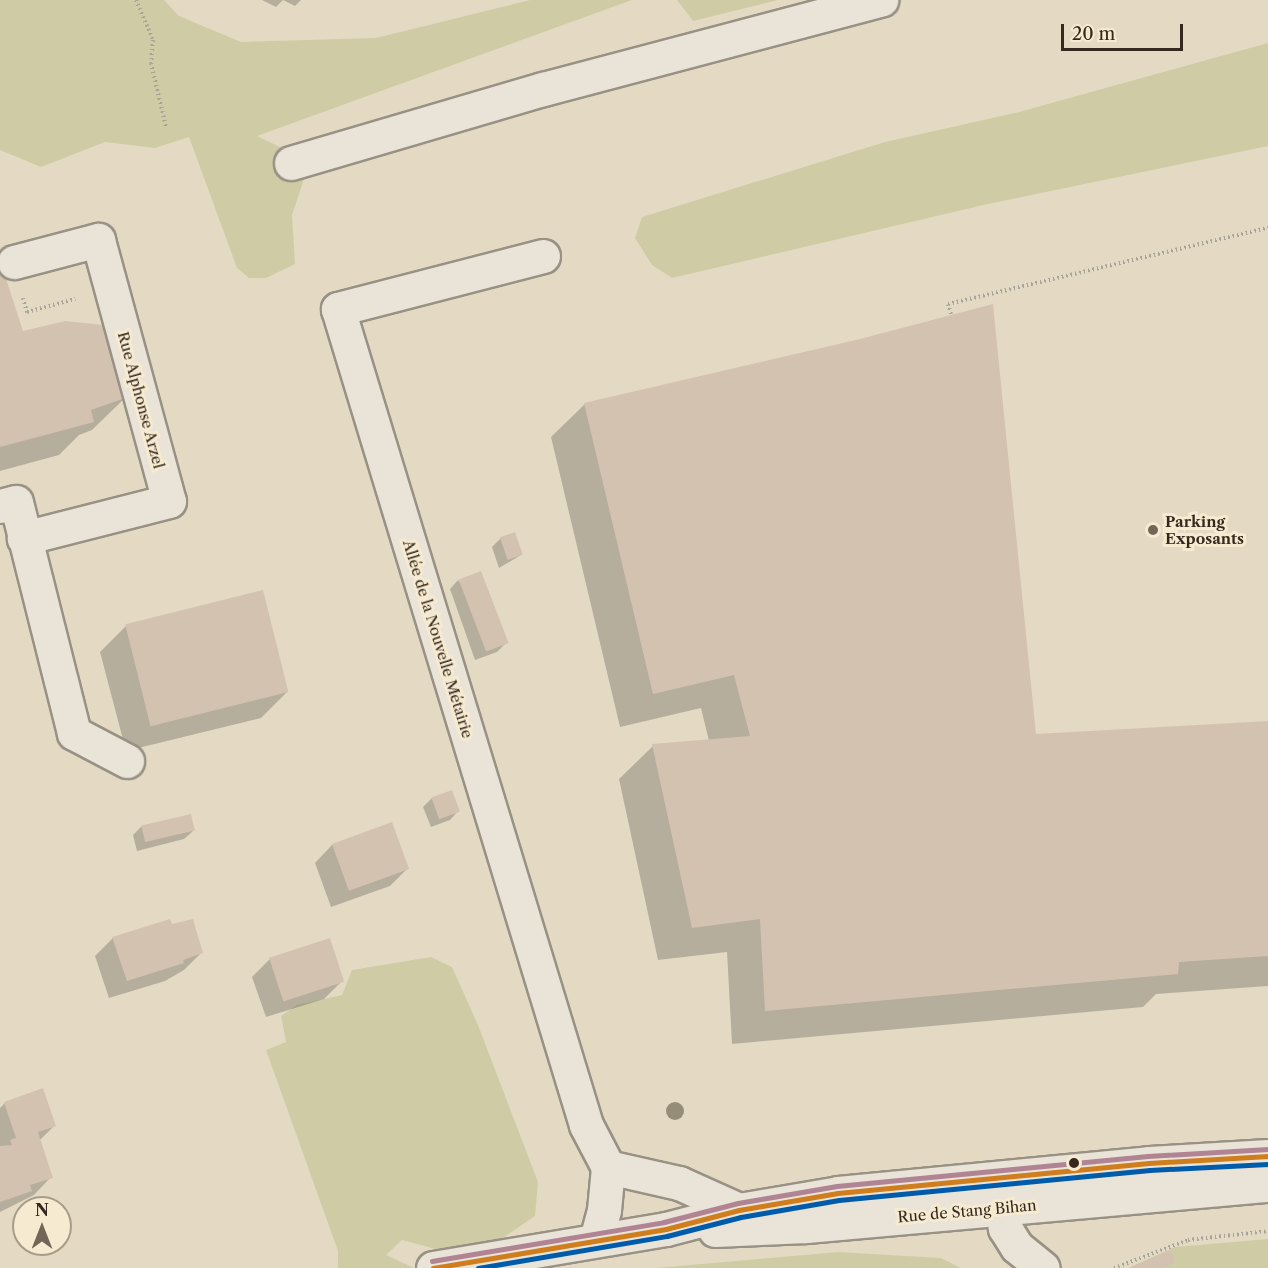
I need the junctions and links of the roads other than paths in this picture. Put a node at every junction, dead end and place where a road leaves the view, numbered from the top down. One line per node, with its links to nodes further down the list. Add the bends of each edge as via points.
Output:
1 (881, 0): 2 (street, via 543,89)
2 (291, 163)
3 (543, 256): 9 (street, Allée de la Nouvelle Métairie, via 338,309 585,1125)
4 (14, 262): 6 (street, Rue Alphonse Arzel, via 98,240 169,501)
5 (0, 506): 6 (street, via 16,502)
6 (24, 538): 7 (street, via 74,733)
7 (127, 761)
8 (1268, 1156): 11 (street, Rue de Stang Bihan)
9 (608, 1167): 12 (street, via 679,1183); 14 (street, via 604,1210)
10 (1268, 1185): 11 (street, Rue de Stang Bihan)
11 (999, 1193): 12 (street, Rue de Stang Bihan, via 838,1193); 13 (street, Rue de Stang Bihan, via 742,1230); 16 (street, via 1011,1240)
12 (739, 1210): 13 (street, Rue de Stang Bihan)
13 (666, 1229): 14 (street, Rue de Stang Bihan)
14 (596, 1239): 15 (street, Rue de Stang Bihan)
15 (433, 1268)
16 (1042, 1268)

